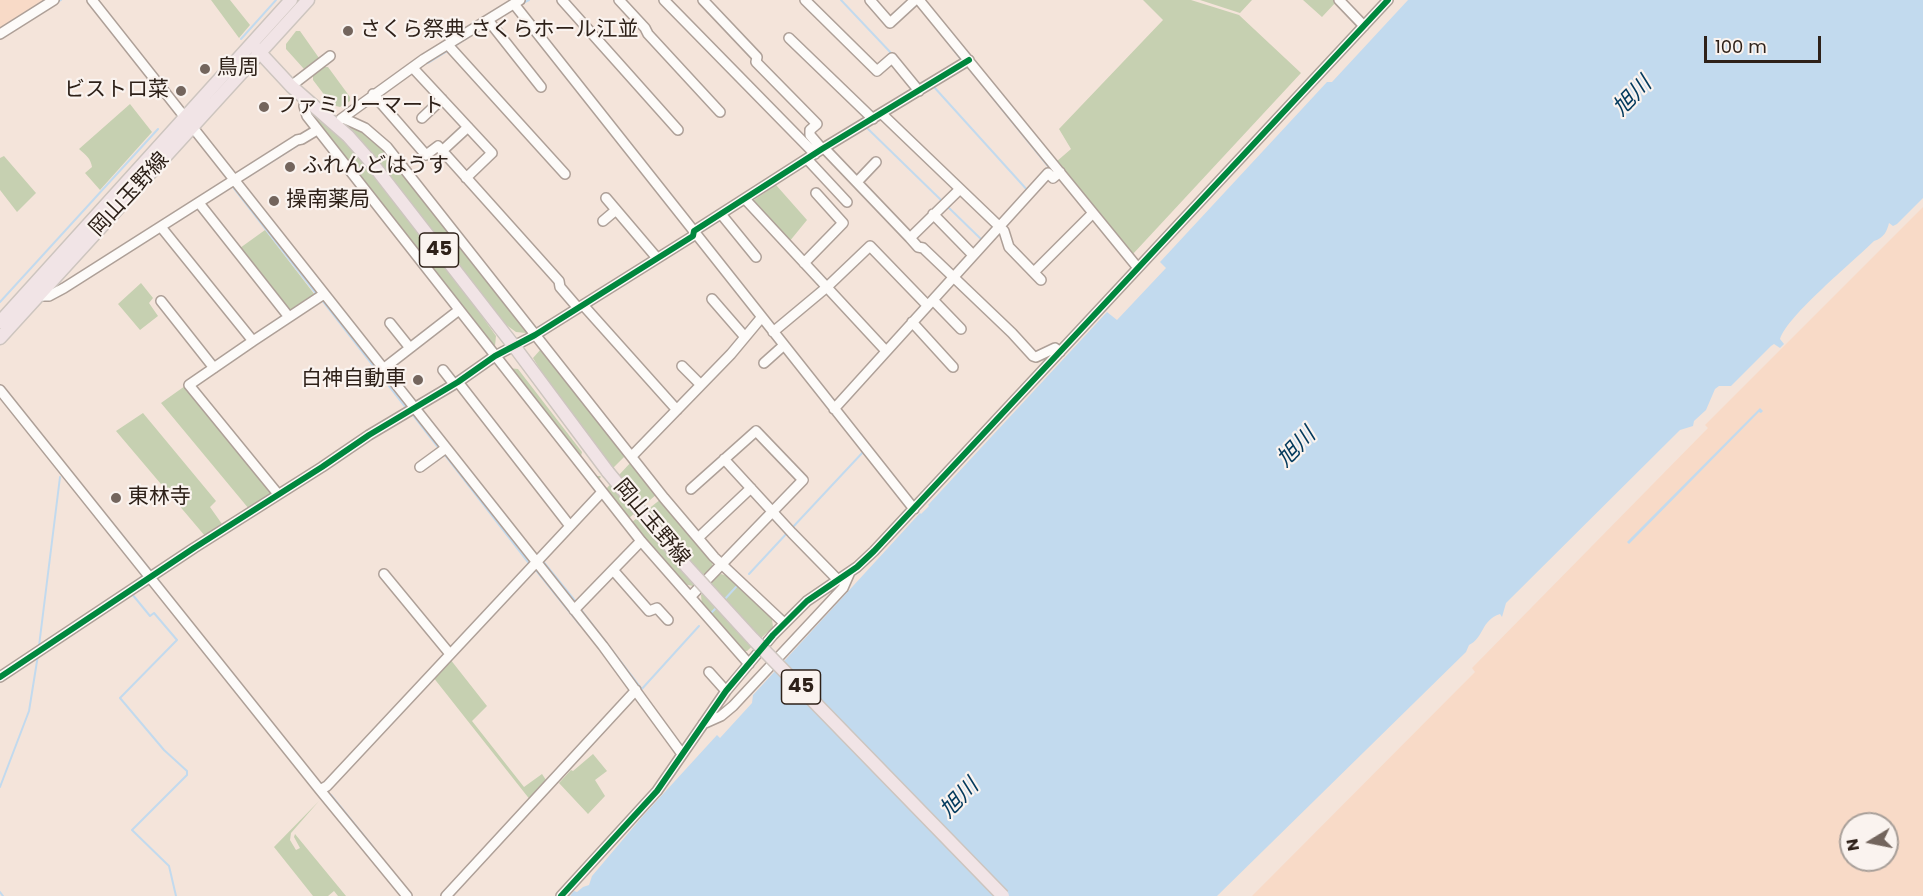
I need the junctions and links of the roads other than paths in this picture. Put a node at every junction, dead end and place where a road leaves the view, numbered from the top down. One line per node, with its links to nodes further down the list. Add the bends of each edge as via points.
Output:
1 (54, 0): 17 (street)
2 (92, 0): 36 (street)
3 (291, 0): 19 (main road, 岡山玉野線)
4 (308, 0): 19 (main road, 岡山玉野線)
5 (562, 0): 40 (street)
6 (619, 0): 31 (street)
7 (664, 0): 42 (street)
8 (703, 0): 42 (street, via 757,57 756,62 818,124 810,130)
9 (805, 0): 26 (street, via 877,71 891,58)
10 (870, 0): 14 (street, via 890,23)
11 (1339, 0): 16 (street)
12 (1388, 0): 16 (street)
13 (517, 2): 15 (street); 62 (street)
14 (921, 2): 22 (street)
15 (490, 23): 20 (street); 25 (street)
16 (1364, 26): 68 (street)
17 (0, 34)
18 (789, 38): 34 (street)
19 (256, 48): 24 (main road, 岡山玉野線 / 45); 36 (main road, 岡山玉野線)
20 (451, 48): 23 (street); 44 (street)
21 (330, 56): 24 (street)
22 (966, 62): 26 (street); 45 (street)
23 (413, 68): 27 (street); 29 (street)
24 (291, 86): 28 (main road, 岡山玉野線 / 45)
25 (541, 87)
26 (919, 91): 32 (street)
27 (373, 94): 30 (street); 41 (street, via 426,155 438,146)
28 (305, 99): 35 (main road, 岡山玉野線 / 45); 39 (street, via 305,113)
29 (442, 99): 33 (street); 38 (street)
30 (358, 107): 35 (street); 37 (street)
31 (720, 112)
32 (882, 114): 34 (street); 49 (street)
33 (422, 118)
34 (873, 119): 42 (street)
35 (338, 120): 37 (street); 91 (main road, 岡山玉野線 / 45)
36 (188, 123): 48 (street); 73 (main road, 岡山玉野線); 82 (main road, 岡山玉野線)
37 (360, 125): 87 (street, via 387,147)
38 (468, 127): 41 (street); 46 (street, via 492,153)
39 (317, 130): 48 (street); 79 (street)
40 (678, 130)
41 (442, 151): 46 (street)
42 (817, 154): 47 (street); 52 (street); 53 (street)
43 (876, 162): 47 (street)
44 (565, 174)
45 (1053, 174): 56 (street); 60 (street)
46 (466, 178): 78 (street)
47 (857, 182): 63 (street)
48 (236, 183): 54 (street); 74 (street)
49 (960, 189): 57 (street); 60 (street)
50 (816, 193): 67 (street, via 843,223)
51 (606, 198): 55 (street)
52 (746, 200): 58 (street); 67 (street)
53 (847, 202)
54 (200, 205): 61 (street); 80 (street)
55 (616, 210): 59 (street); 65 (street)
56 (1093, 213): 68 (street); 69 (street)
57 (933, 214): 63 (street); 64 (street)
58 (722, 216): 62 (street); 66 (street)
59 (603, 221)
60 (1001, 228): 64 (street); 69 (street, via 1009,247)
61 (162, 229): 73 (street, via 49,296); 90 (street)
62 (694, 231): 65 (street, via 693,236); 81 (street)
63 (910, 238): 70 (street)
64 (973, 255): 70 (street)
65 (657, 258): 78 (street)
66 (756, 258)
67 (804, 262): 72 (street)
68 (1138, 268): 95 (street)
69 (1035, 271): 71 (street)
70 (954, 279): 77 (street); 95 (street, via 1033,356 1055,348)
71 (1041, 280)
72 (827, 287): 77 (street, via 870,246); 86 (street); 94 (street)
73 (38, 296): 88 (main road, 岡山玉野線)
74 (320, 296): 80 (street); 99 (street)
75 (712, 298): 89 (street)
76 (161, 301): 101 (street)
77 (933, 303): 84 (street); 85 (street)
78 (580, 306): 87 (street); 108 (street)
79 (459, 310): 93 (street); 96 (street)
80 (289, 317): 90 (street)
81 (761, 318): 86 (street); 89 (street)
82 (0, 322)
83 (390, 323): 93 (street)
84 (914, 325): 94 (street); 100 (street)
85 (961, 328)
86 (775, 331): 92 (street)
87 (535, 336): 91 (street); 110 (street)
88 (0, 338)
89 (745, 338): 104 (street)
90 (253, 341): 101 (street)
91 (514, 346): 96 (street); 145 (main road, 岡山玉野線 / 45, bridge, via 608,472 687,567)
92 (783, 346): 97 (street); 106 (street)
93 (410, 348): 99 (street)
94 (886, 351): 106 (street)
95 (1060, 352): 117 (street)
96 (495, 356): 103 (street); 115 (street)
97 (764, 363)
98 (682, 366): 104 (street)
99 (386, 367): 107 (street)
100 (953, 367)
101 (214, 368): 116 (street, via 189,385)
102 (443, 370): 103 (street)
103 (456, 383): 107 (street); 119 (street)
104 (700, 386): 108 (street)
105 (0, 390): 127 (street)
106 (836, 407): 117 (street)
107 (410, 410): 109 (street); 116 (street)
108 (677, 410): 110 (street)
109 (443, 450): 112 (street); 122 (street)
110 (632, 456): 120 (street)
111 (724, 459): 113 (street); 114 (street); 118 (street, via 756,431 803,480)
112 (420, 467)
113 (751, 488): 118 (street); 120 (street)
114 (691, 489)
115 (602, 492): 119 (street); 121 (street)
116 (278, 495): 127 (street)
117 (914, 509): 125 (street)
118 (773, 512): 123 (street); 128 (street)
119 (570, 526): 122 (street)
120 (698, 538): 123 (street)
121 (641, 541): 124 (street); 129 (street)
122 (536, 563): 130 (street); 133 (street)
123 (723, 564): 129 (street); 132 (street)
124 (613, 570): 130 (street); 131 (street, via 649,611 657,608)
125 (850, 572): 128 (street); 139 (street, via 843,588 733,706)
126 (384, 574): 133 (street)
127 (153, 576): 136 (street); 141 (street)
128 (838, 580): 132 (street)
129 (691, 596): 134 (street)
130 (577, 607): 138 (street)
131 (668, 620)
132 (784, 623): 134 (street)
133 (450, 654): 141 (street)
134 (749, 664): 137 (street)
135 (709, 672): 137 (street)
136 (0, 677)
137 (726, 691): 139 (street)
138 (638, 692): 140 (street); 143 (street)
139 (704, 724): 140 (street)
140 (682, 754): 144 (street, via 657,791)
141 (322, 789): 142 (street)
142 (407, 896)
143 (446, 896)
144 (561, 896)
145 (1003, 896)

